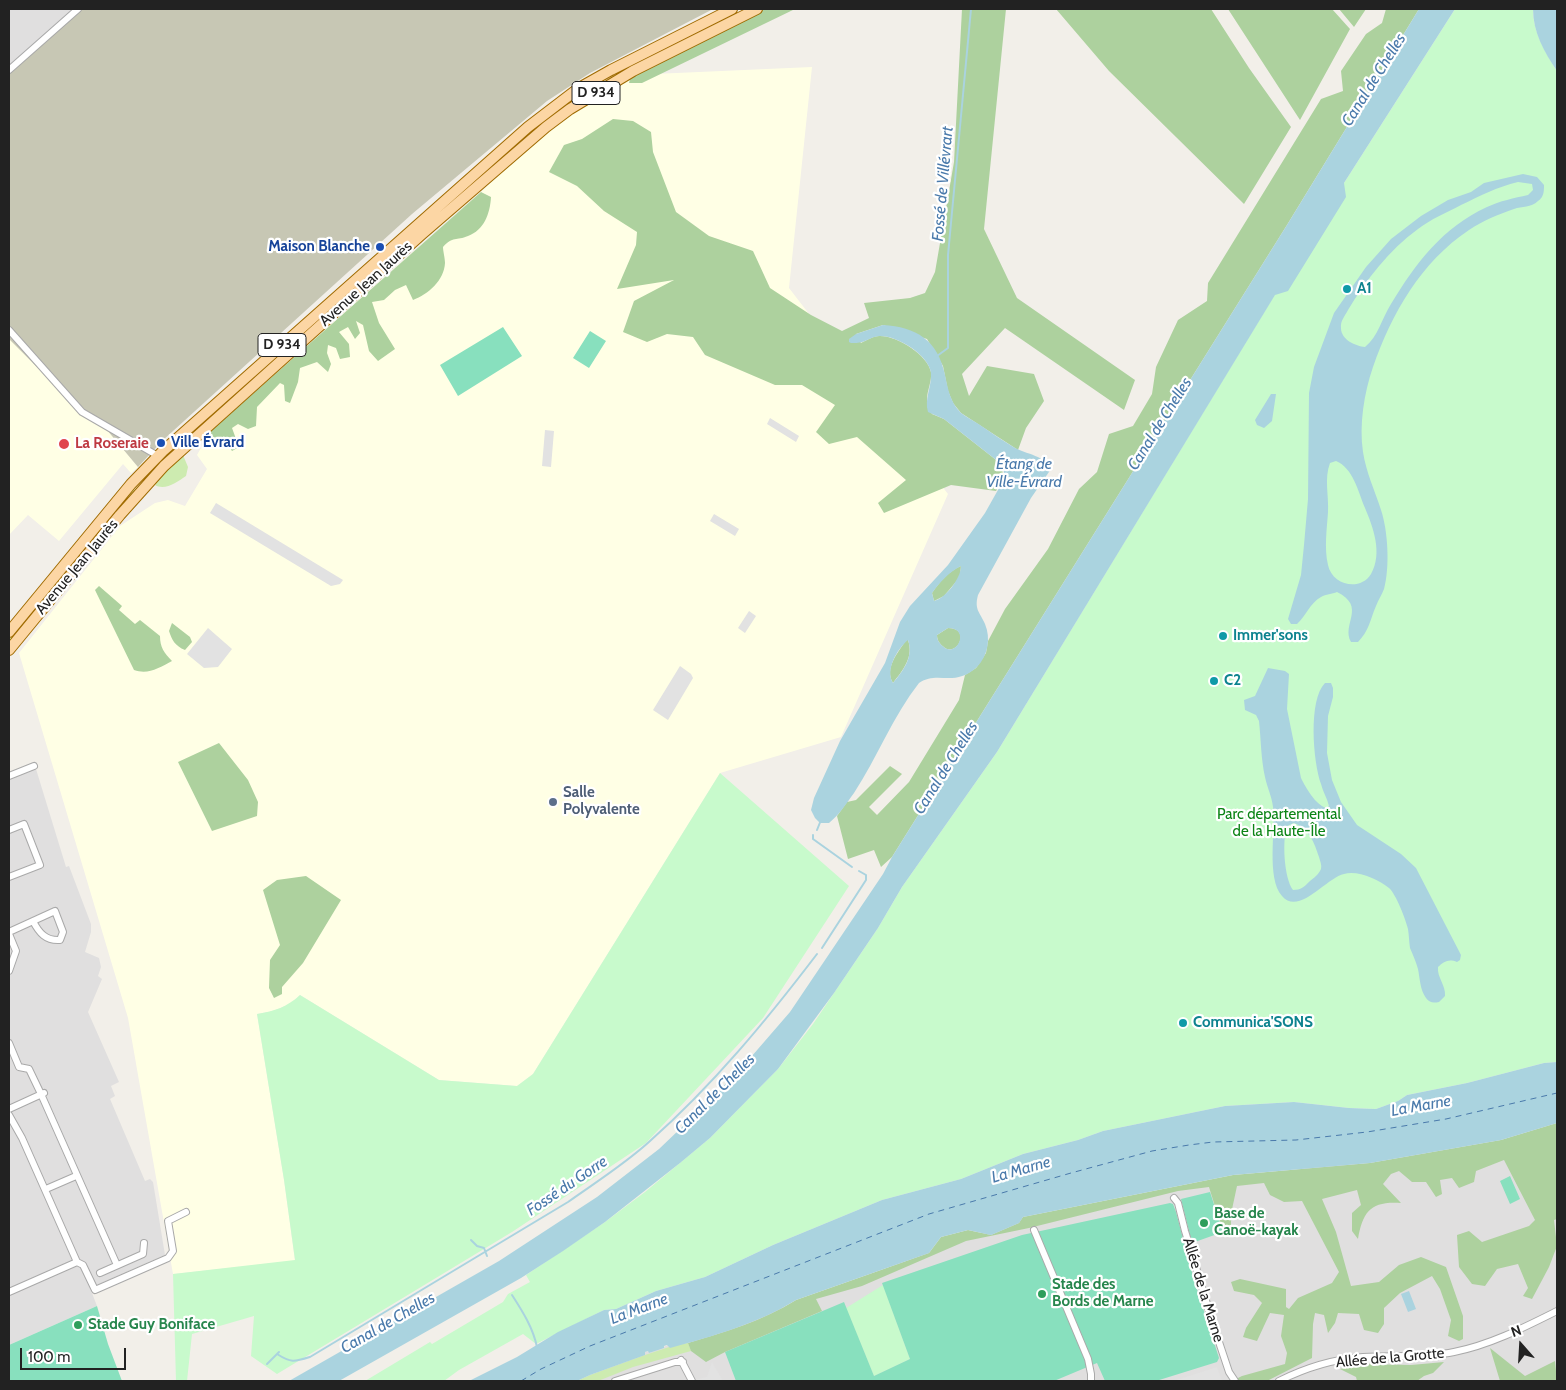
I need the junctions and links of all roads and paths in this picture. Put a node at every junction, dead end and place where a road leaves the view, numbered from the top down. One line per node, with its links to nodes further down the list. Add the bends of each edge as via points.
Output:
1 (78, 9): 6 (street)
2 (732, 9): 8 (main road, Avenue Jean Jaurès / D 934, via 611,70 553,107)
3 (750, 9): 5 (street)
4 (757, 9): 5 (main road, Avenue Jean Jaurès / D 934)
5 (734, 20): 10 (main road, Avenue Jean Jaurès / D 934, via 633,71 570,108 422,234 164,466)
6 (9, 70)
7 (9, 330): 8 (street, via 82,412)
8 (158, 456): 9 (main road, Avenue Jean Jaurès / D 934, via 131,484)
9 (9, 632)
10 (9, 650)
11 (34, 766): 12 (street)
12 (9, 776)
13 (9, 830): 14 (street, via 24,824 40,864)
14 (9, 876)
15 (33, 921): 15 (street, via 40,934 60,940 64,932 55,911); 16 (street)
16 (9, 936): 17 (street, via 16,951)
17 (9, 971)
18 (9, 1044): 19 (street, via 19,1067 29,1069)
19 (43, 1093): 20 (street); 22 (street)
20 (9, 1110)
21 (9, 1115): 23 (street)
22 (76, 1176): 23 (street); 29 (street)
23 (46, 1189): 28 (street)
24 (1174, 1198): 36 (street, Allée de la Marne, via 1214,1327)
25 (186, 1212): 28 (street, via 168,1221 173,1251 168,1258 95,1290 83,1265)
26 (1034, 1230): 35 (street, via 1088,1359)
27 (144, 1243): 29 (street, via 142,1254)
28 (77, 1262): 31 (street)
29 (117, 1265): 30 (street)
30 (100, 1273)
31 (9, 1292)
32 (1557, 1312): 37 (street, Allée de la Grotte, via 1493,1340 1455,1352 1351,1358 1309,1368)
33 (615, 1381): 34 (street, via 682,1360)
34 (692, 1381)
35 (1091, 1381)
36 (1235, 1381)
37 (1279, 1381)

